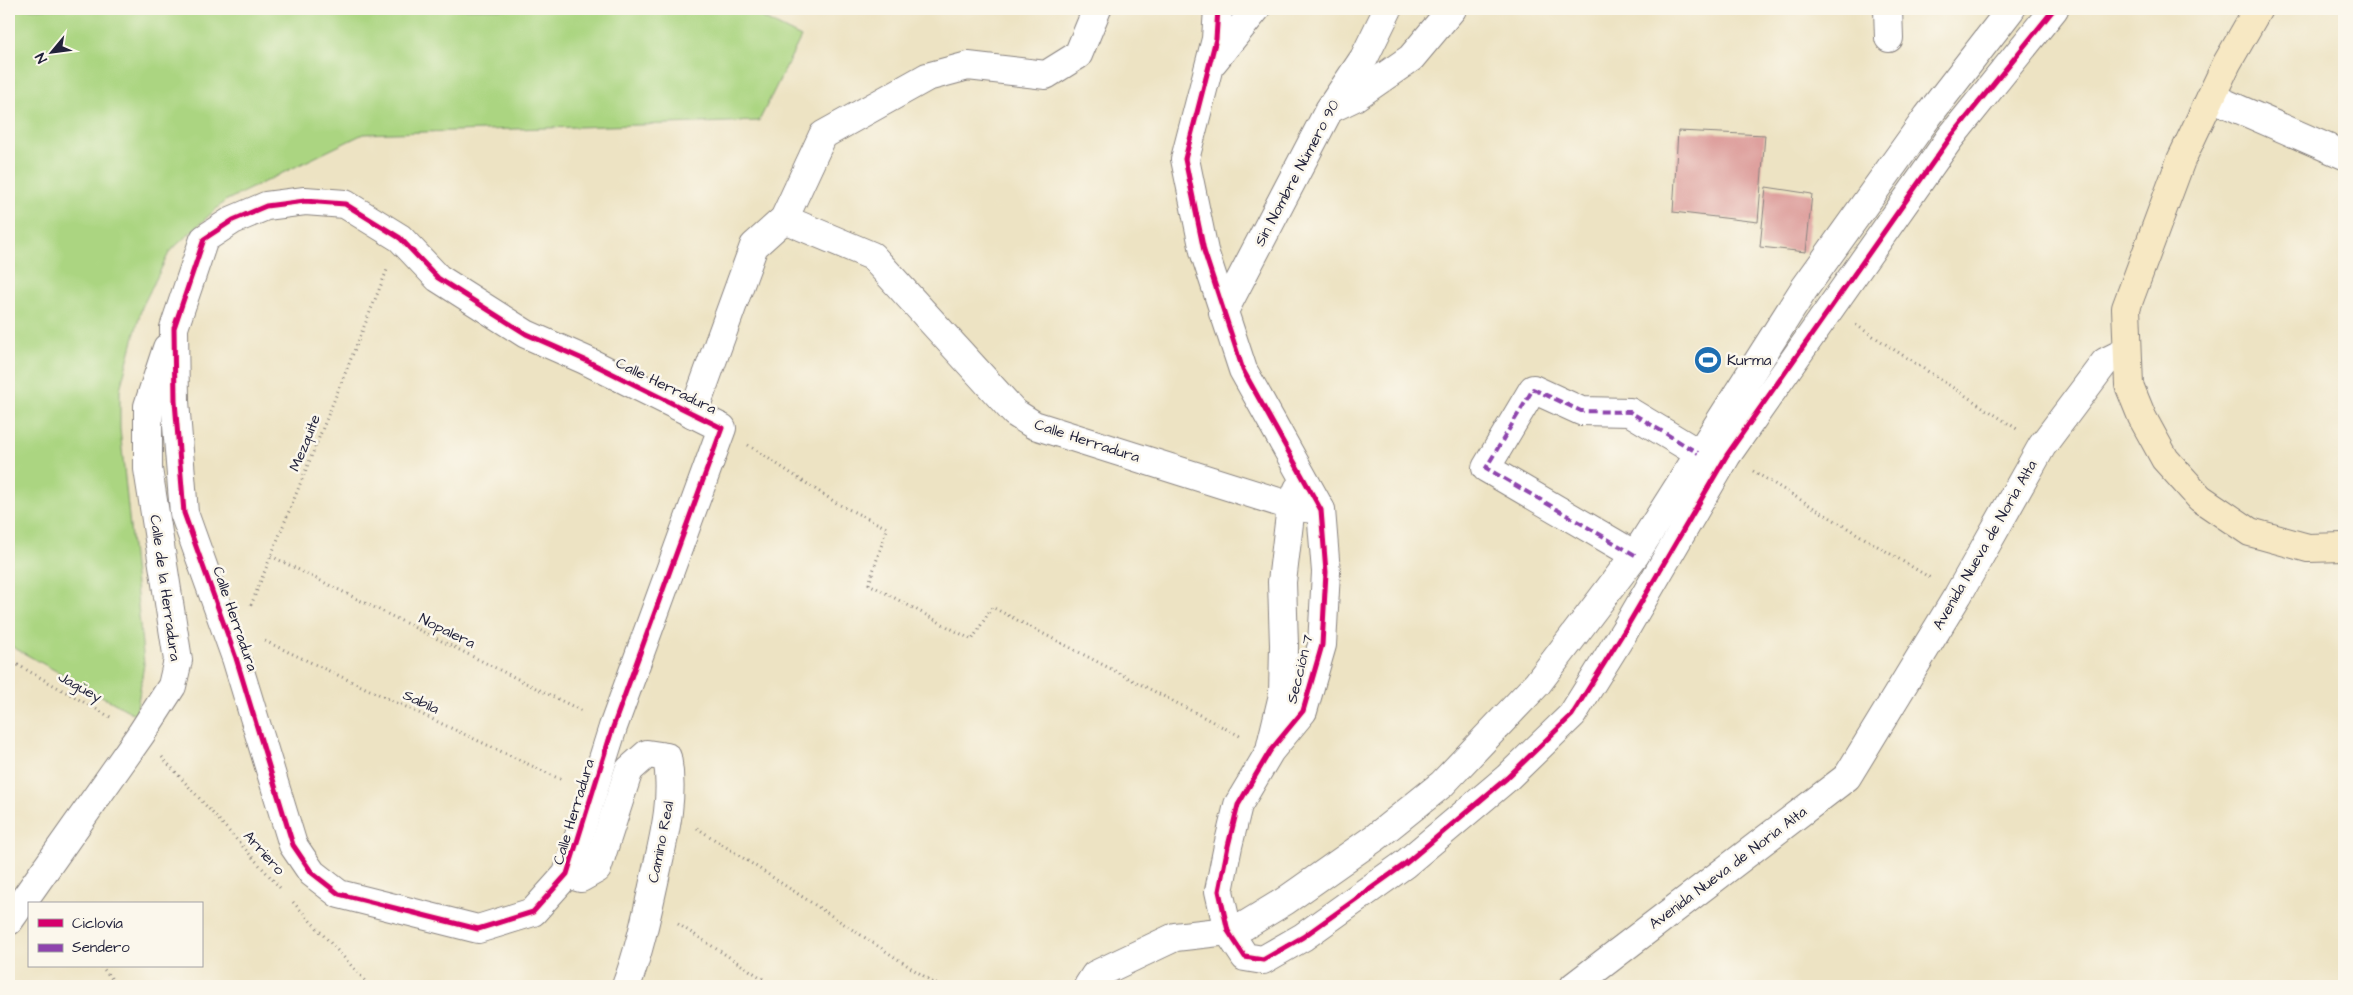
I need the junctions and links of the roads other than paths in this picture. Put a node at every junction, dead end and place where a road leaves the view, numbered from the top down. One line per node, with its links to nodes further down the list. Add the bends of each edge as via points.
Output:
1 (1097, 9): 15 (street, via 1078,55 1046,75 968,66 927,77 823,135)
2 (1218, 9): 11 (street, via 1216,39)
3 (1256, 9): 11 (street)
4 (1388, 9): 13 (street, Sin Nombre Número 90, via 1364,58)
5 (1452, 9): 13 (street, via 1411,58 1355,97)
6 (1888, 9): 10 (street)
7 (2011, 9): 20 (street, via 1928,116 1804,289)
8 (2054, 9): 29 (street, via 1950,138 1726,455 1572,715 1507,778 1405,864 1302,937 1263,960 1245,957)
9 (2258, 9): 12 (main road)
10 (1889, 38)
11 (1208, 69): 16 (street, via 1186,159 1204,251)
12 (2211, 97): 14 (street); 18 (main road, via 2181,160 2126,308)
13 (1329, 110): 16 (street, Sin Nombre Número 90)
14 (2344, 155)
15 (784, 219): 19 (street, Calle Herradura, via 754,246); 22 (street, Calle Herradura, via 872,256 1015,413 1034,425)
16 (1224, 313): 21 (street, via 1243,370)
17 (174, 328): 19 (street, Calle Herradura, via 204,239 232,220 266,206 305,201 345,204 400,238 438,278 526,334); 27 (street, Calle Herradura, via 175,401 184,514 236,658 292,844 312,873 339,894 478,929 533,912); 28 (street, Calle de la Herradura, via 148,406 148,469 178,660 172,686)
18 (2127, 351): 24 (main road, via 2130,385 2142,417 2165,459 2200,498 2250,532 2308,548); 32 (street, Avenida Nueva de Noria Alta, via 2105,362 2042,446 1958,595 1847,777)
19 (693, 414): 27 (street, Calle Herradura, via 722,428 613,727)
20 (1698, 453): 25 (street); 25 (street, via 1630,412 1581,411 1533,388 1486,468)
21 (1303, 480): 22 (street, Sección 7); 23 (street)
22 (1291, 506): 23 (street, Calle Herradura); 26 (street, Sección 7, via 1282,582 1283,694)
23 (1321, 510): 26 (street, Sección 7, via 1326,572 1322,645 1303,711)
24 (2344, 547)
25 (1635, 555): 29 (street, via 1537,684 1442,784 1285,901 1252,922)
26 (1270, 752): 29 (street, Sección 7, via 1238,806 1228,846 1219,891)
27 (567, 874): 30 (street, Camino Real, via 581,878 597,870 629,770 647,754 667,757 671,777 670,810 638,956)
28 (9, 921)
29 (1228, 931): 31 (street, via 1175,937 1095,975)
30 (626, 986)
31 (1088, 986)
32 (1574, 986)

